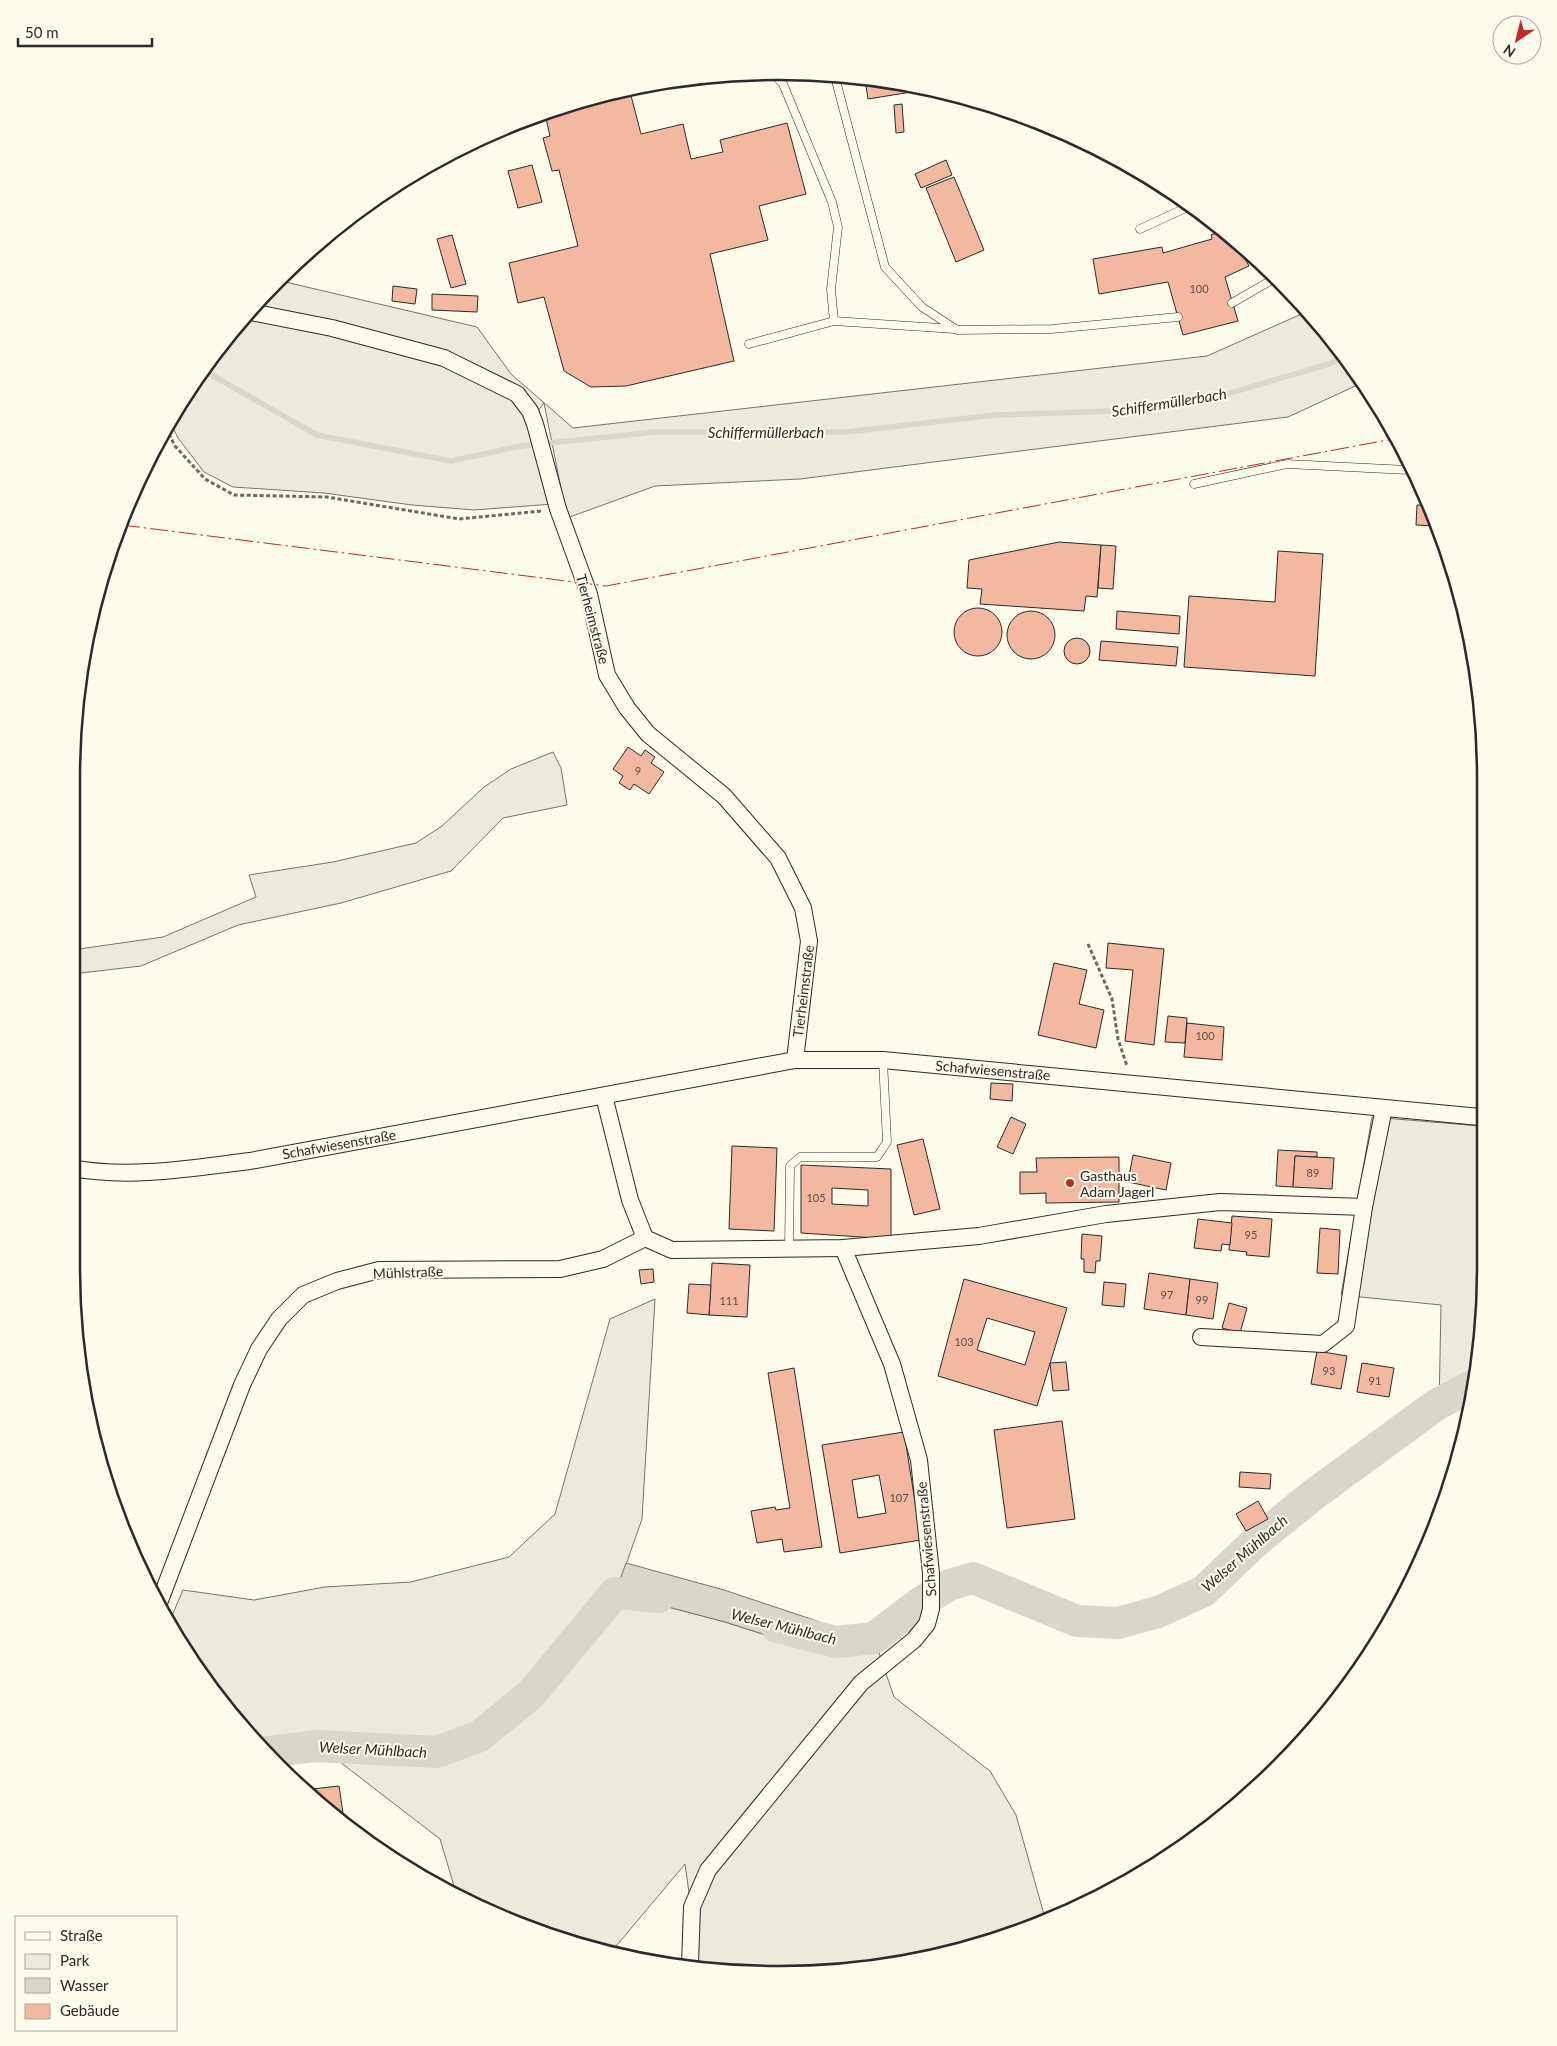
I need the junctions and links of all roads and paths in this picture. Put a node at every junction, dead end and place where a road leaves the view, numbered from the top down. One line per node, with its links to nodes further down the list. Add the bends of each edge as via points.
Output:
1 (779, 80): 9 (lane, via 832,202 838,228 831,288)
2 (836, 82): 10 (lane, via 886,267 922,307)
3 (1183, 209): 4 (lane)
4 (1140, 229)
5 (1269, 282): 6 (lane)
6 (1232, 303)
7 (258, 313): 15 (street, Tierheimstraße, via 332,328 444,358 517,394 535,424)
8 (1178, 317): 10 (lane, via 1052,329)
9 (834, 321): 10 (lane); 11 (lane)
10 (956, 330)
11 (749, 344)
12 (170, 436): 15 (path, via 205,479 234,495 327,497 459,519)
13 (1405, 470): 14 (lane, via 1287,464)
14 (1194, 484)
15 (558, 509): 17 (street, Tierheimstraße, via 589,594 607,675 627,708 648,734 724,796 778,858 803,908 810,941)
16 (1088, 944): 19 (path, via 1112,999 1118,1039)
17 (795, 1060): 18 (street, Schafwiesenstraße); 20 (street, Schafwiesenstraße)
18 (883, 1060): 19 (street, Schafwiesenstraße); 27 (lane, via 888,1142 877,1157 800,1157 790,1166)
19 (1133, 1084): 21 (street, Schafwiesenstraße)
20 (604, 1096): 23 (street, Schafwiesenstraße, via 240,1162 166,1171); 25 (street, via 630,1200)
21 (1384, 1108): 22 (street, Schafwiesenstraße); 24 (street)
22 (1477, 1117)
23 (80, 1170)
24 (1364, 1208): 26 (street, via 1220,1202 1106,1214 979,1236); 28 (street, via 1346,1326 1323,1344)
25 (645, 1238): 27 (street, via 672,1250); 29 (street, Mühlstraße, via 603,1259 560,1269 379,1270 337,1281 303,1295 279,1319 259,1349)
26 (843, 1248): 27 (street); 30 (street, Schafwiesenstraße, via 892,1364 919,1460 931,1573 928,1624 914,1640 861,1683 708,1870 692,1907)
27 (789, 1249)
28 (1201, 1336)
29 (162, 1595)
30 (690, 1960)

